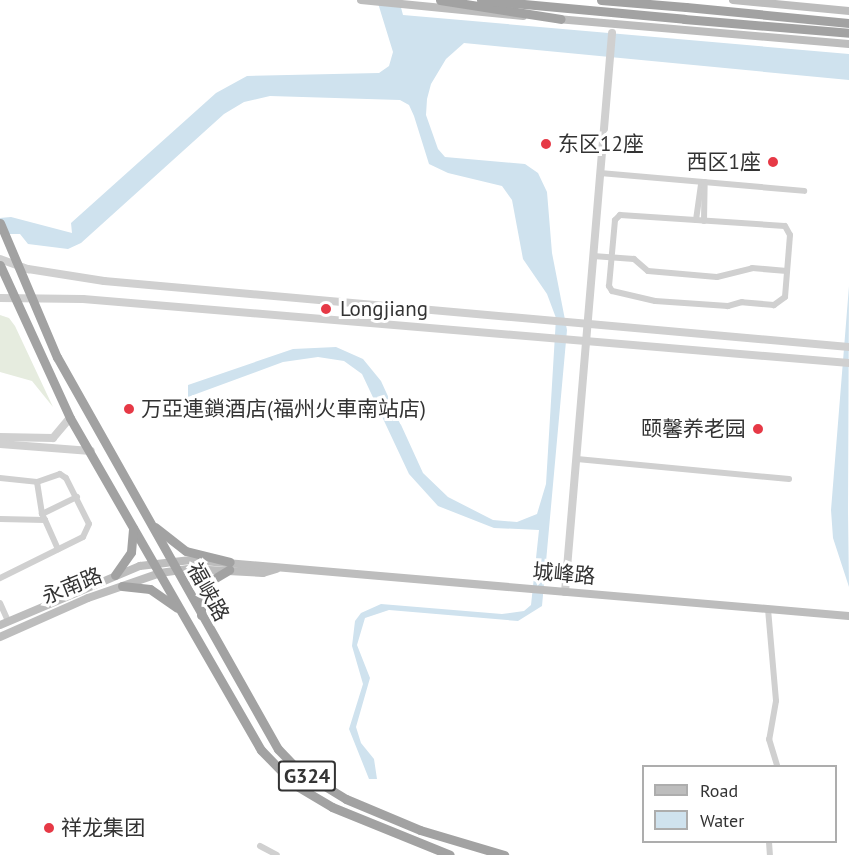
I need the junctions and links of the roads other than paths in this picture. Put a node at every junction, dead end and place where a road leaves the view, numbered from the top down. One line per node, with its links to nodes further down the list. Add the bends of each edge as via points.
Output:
1 (361, 0): 8 (main road)
2 (440, 0): 8 (highway)
3 (481, 0): 11 (highway, bridge)
4 (601, 0): 9 (highway, bridge)
5 (733, 0): 6 (main road)
6 (795, 6): 7 (main road); 12 (main road, via 812,16 813,27)
7 (849, 11)
8 (561, 19): 10 (main road)
9 (849, 23)
10 (613, 29): 12 (main road); 14 (street)
11 (849, 33)
12 (804, 39): 13 (main road)
13 (849, 44)
14 (600, 173): 15 (street); 20 (street)
15 (703, 182): 16 (street); 17 (street); 18 (street)
16 (804, 191)
17 (696, 220): 18 (street); 21 (street, via 620,215 615,220)
18 (704, 221): 25 (street, via 785,226 790,235)
19 (0, 223): 24 (highway, 福峡路 / G324)
20 (592, 256): 21 (street); 29 (street)
21 (612, 257): 25 (street, via 634,259 648,271 709,277 752,268); 25 (street, via 612,291 655,301 728,306 741,302 778,304 785,297)
22 (0, 259): 24 (street)
23 (0, 265): 26 (highway, 福峡路 / G324)
24 (16, 265): 27 (highway, 福峡路 / G324); 29 (street, via 104,281)
25 (788, 271)
26 (14, 297): 27 (street); 28 (street); 33 (highway, 福峡路 / G324)
27 (29, 297): 30 (street); 42 (highway, 福峡路 / G324, via 57,357)
28 (0, 298)
29 (588, 323): 30 (street); 31 (street)
30 (586, 342): 32 (street); 37 (street)
31 (849, 347)
32 (849, 363)
33 (70, 418): 34 (street, via 52,438); 36 (highway, 福峡路 / G324)
34 (0, 437)
35 (0, 444): 36 (street, via 74,447)
36 (93, 452): 43 (highway, 福峡路 / G324)
37 (577, 459): 39 (street); 58 (street)
38 (0, 478): 40 (street)
39 (789, 479)
40 (37, 482): 41 (street, via 60,474); 44 (street)
41 (77, 497): 44 (street); 48 (street, via 88,517 87,531)
42 (138, 505): 43 (highway); 45 (highway, 福峡路 / G324)
43 (125, 511): 47 (highway, 福峡路 / G324)
44 (44, 517): 46 (street); 48 (street)
45 (146, 518): 49 (highway, 福峡路 / G324); 52 (highway, via 186,551)
46 (0, 519)
47 (132, 523): 50 (highway, 福峡路 / G324); 55 (highway, via 131,552)
48 (58, 549): 56 (street)
49 (170, 561): 50 (main road, 城峰路); 51 (main road, 城峰路); 53 (highway, 福峡路 / G324)
50 (154, 562): 54 (highway, 福峡路 / G324); 55 (main road, 城峰路)
51 (211, 565): 52 (main road, 城峰路); 53 (main road, 城峰路)
52 (229, 566): 58 (main road, 城峰路, via 263,573 276,569); 62 (highway, via 203,589)
53 (176, 570): 54 (main road, 城峰路); 62 (highway, 福峡路 / G324)
54 (160, 573): 57 (main road, 永南路); 63 (highway, 福峡路 / G324)
55 (115, 575): 64 (main road, 城峰路)
56 (0, 578)
57 (122, 586): 63 (highway, via 150,589); 67 (main road, 永南路)
58 (565, 592): 60 (main road, 城峰路)
59 (0, 603): 64 (street)
60 (768, 609): 61 (main road, 城峰路); 68 (street, via 776,701 769,739)
61 (849, 615)
62 (202, 618): 65 (highway, 福峡路 / G324)
63 (187, 619): 66 (highway, 福峡路 / G324)
64 (4, 623)
65 (207, 628): 66 (highway); 72 (highway, 福峡路 / G324, via 264,728 297,769 359,805 420,830)
66 (196, 634): 71 (highway, 福峡路 / G324, via 261,750 295,785 348,816)
67 (0, 637)
68 (777, 765)
69 (260, 846): 70 (street)
70 (277, 855)
71 (450, 855)
72 (504, 855)

